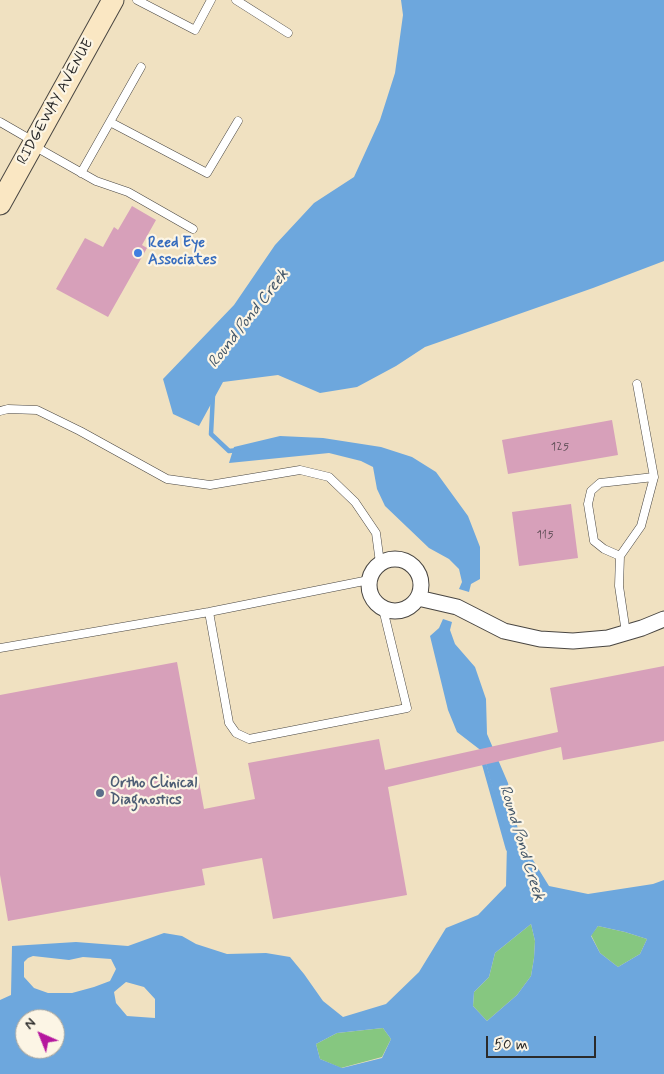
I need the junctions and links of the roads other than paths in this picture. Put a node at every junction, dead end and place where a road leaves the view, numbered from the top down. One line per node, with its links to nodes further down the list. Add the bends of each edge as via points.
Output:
1 (113, 0): 10 (main road, RIDGEWAY AVENUE)
2 (137, 0): 3 (lane, via 195,30)
3 (211, 0)
4 (236, 0): 5 (lane)
5 (288, 33)
6 (141, 66): 9 (lane)
7 (238, 121): 9 (lane, via 207,173)
8 (0, 122): 10 (lane)
9 (110, 122): 11 (lane)
10 (33, 143): 11 (lane); 12 (main road, RIDGEWAY AVENUE)
11 (81, 173): 13 (lane, via 96,182 128,192)
12 (0, 204)
13 (193, 229)
14 (637, 384): 16 (lane)
15 (0, 412): 18 (lane, via 8,409 36,410 80,430 167,480 210,485 300,470 329,477 355,502 376,533)
16 (654, 477): 17 (lane, via 641,526); 17 (lane, via 600,483 591,491 588,504 594,541)
17 (620, 556): 24 (lane, via 618,586)
18 (380, 563): 19 (street); 20 (street, via 398,558 412,565 421,580)
19 (369, 580): 21 (street, via 371,598); 22 (lane)
20 (418, 598): 21 (street, via 401,611); 24 (street, via 457,607 504,631 540,639 573,641)
21 (383, 609): 22 (lane, via 407,708 249,739 236,734 230,722)
22 (209, 612): 25 (lane)
23 (664, 619): 24 (street)
24 (626, 633)
25 (0, 648)

